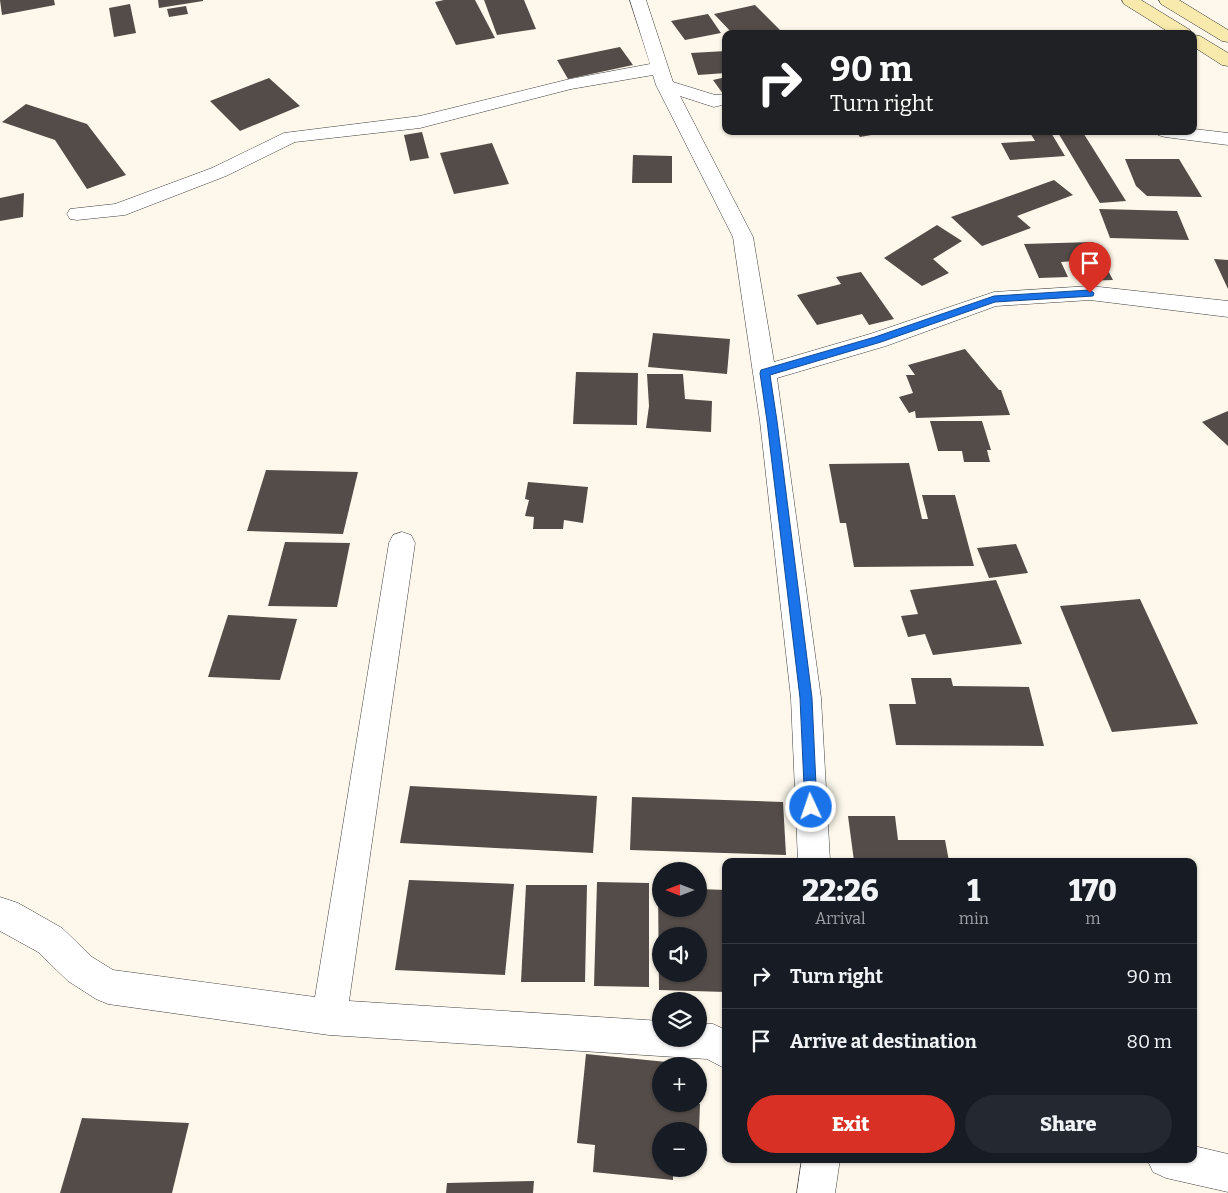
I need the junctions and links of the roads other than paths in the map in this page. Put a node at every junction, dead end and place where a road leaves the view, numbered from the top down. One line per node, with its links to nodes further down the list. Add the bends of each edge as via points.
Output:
1 (638, 0): 8 (street)
2 (1130, 0): 4 (main road)
3 (1167, 0): 5 (main road)
4 (1178, 30)
5 (1228, 37)
6 (1197, 42): 7 (main road)
7 (1228, 61)
8 (662, 77): 9 (street, via 714,100); 12 (street, via 570,84 420,122 291,137 219,172 118,210); 14 (street, via 743,237)
9 (722, 99)
10 (1193, 135): 11 (street)
11 (1228, 140)
12 (77, 214)
13 (1228, 309): 14 (street, via 1090,293 994,299 878,340)
14 (764, 373): 16 (street, via 806,698)
15 (402, 543): 18 (street)
16 (814, 858)
17 (0, 914): 18 (street, via 50,940 80,969 108,988)
18 (329, 1017): 19 (street, via 713,1042)
19 (722, 1048)
20 (820, 1163): 23 (street)
21 (1184, 1163): 22 (street)
22 (1228, 1173)
23 (816, 1193)

